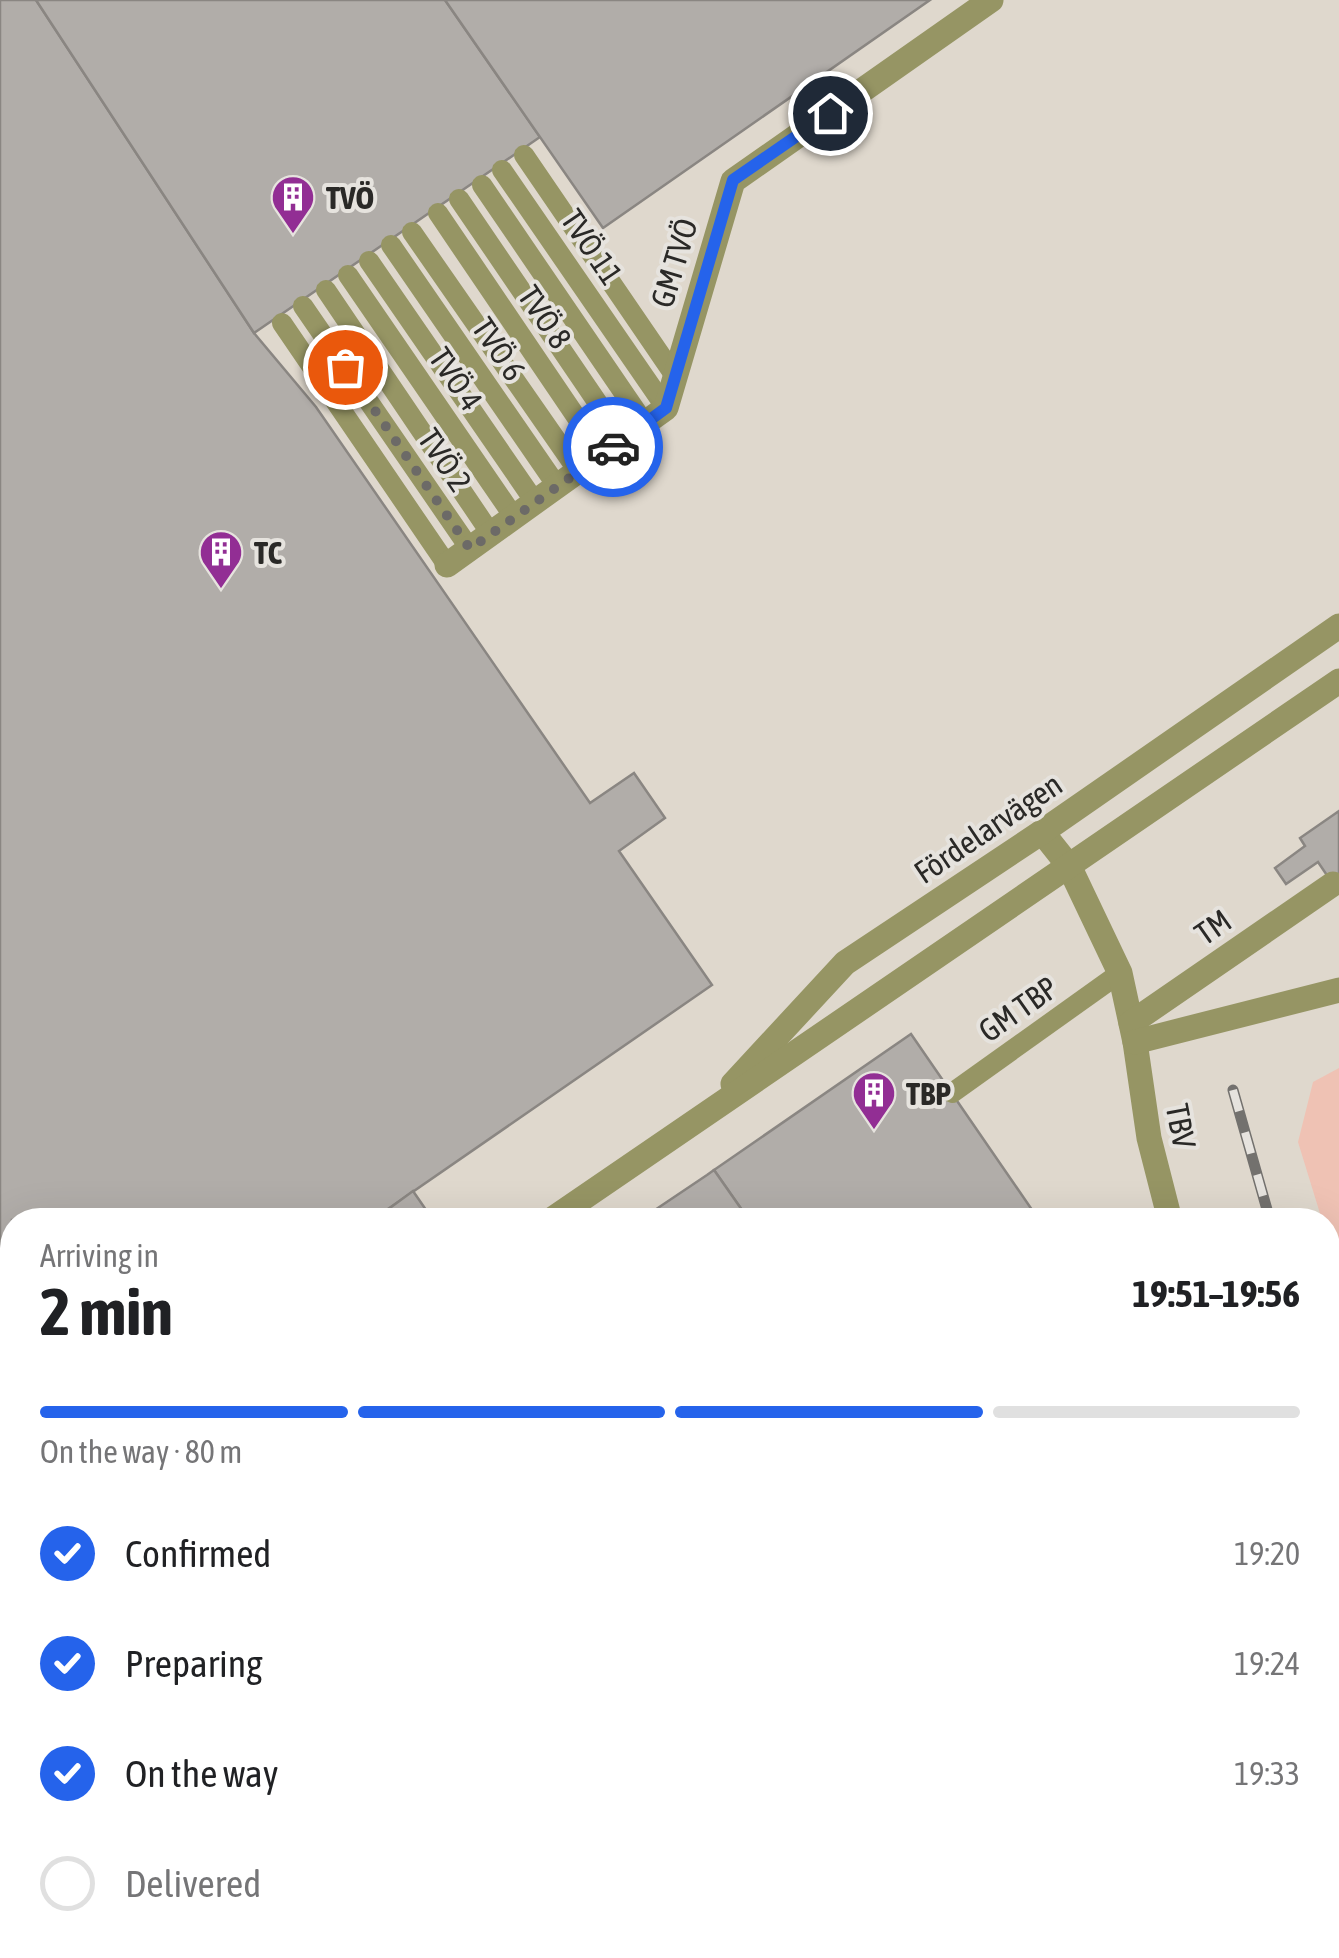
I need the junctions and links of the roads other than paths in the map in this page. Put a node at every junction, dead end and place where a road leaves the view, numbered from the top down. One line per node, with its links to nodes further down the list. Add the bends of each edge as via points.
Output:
1 (992, 0): 14 (street, GM TVÖ, via 733,180)
2 (524, 154): 14 (lane)
3 (502, 170): 15 (lane, TVÖ 11)
4 (482, 185): 15 (lane)
5 (459, 199): 16 (lane)
6 (438, 213): 16 (lane, TVÖ 8)
7 (412, 232): 17 (lane)
8 (391, 245): 18 (lane, TVÖ 6)
9 (369, 260): 18 (lane)
10 (348, 275): 18 (lane, TVÖ 4)
11 (326, 290): 19 (lane)
12 (303, 306): 19 (lane, TVÖ 2)
13 (282, 323): 20 (lane)
14 (674, 376): 15 (street, GM TVÖ)
15 (656, 416): 16 (street)
16 (612, 448): 17 (street)
17 (578, 471): 18 (street)
18 (535, 502): 19 (street)
19 (480, 542): 20 (street)
20 (447, 564)
21 (1339, 626): 23 (street, Fördelarvägen)
22 (1339, 681): 24 (street, Fördelarvägen)
23 (1042, 832): 24 (street, TBV); 30 (street, Fördelarvägen, via 846,963)
24 (1069, 866): 26 (street, TBV); 30 (street, Fördelarvägen)
25 (1333, 884): 28 (street, TM)
26 (1120, 973): 28 (street, TBV); 29 (lane, GM TBP)
27 (1339, 990): 28 (street)
28 (1133, 1033): 32 (street, TBV, via 1148,1138)
29 (952, 1093)
30 (702, 1117): 31 (street, Fördelarvägen)
31 (569, 1208)
32 (1167, 1208)

